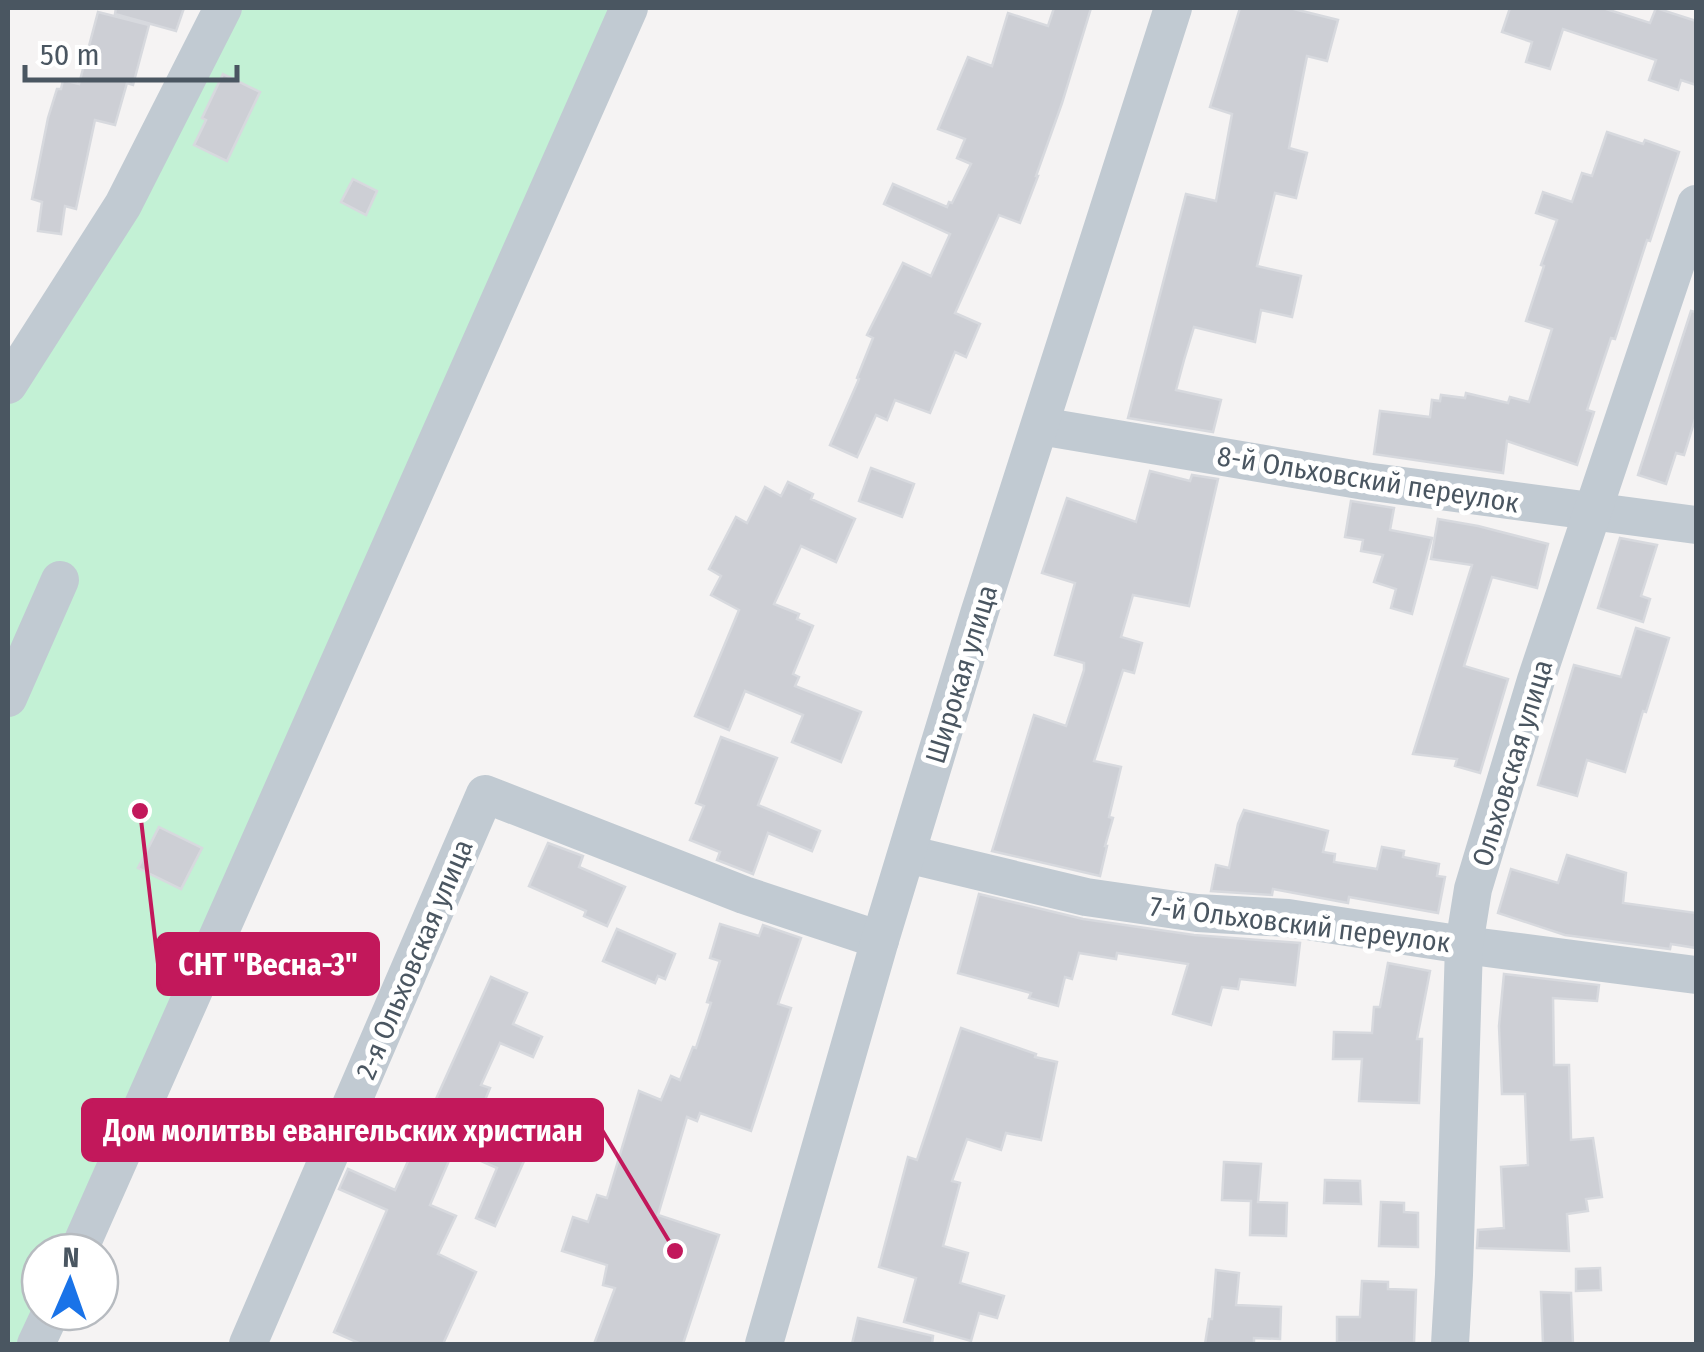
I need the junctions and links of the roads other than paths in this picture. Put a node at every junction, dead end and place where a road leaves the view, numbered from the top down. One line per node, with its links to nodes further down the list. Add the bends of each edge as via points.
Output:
1 (223, 8): 5 (street, via 123,205)
2 (630, 8): 15 (street)
3 (1173, 8): 6 (street, Широкая улица)
4 (1696, 204): 7 (street, Ольховская улица)
5 (8, 386)
6 (1040, 426): 7 (street, 8-й Ольховский переулок); 11 (street, Широкая улица)
7 (1594, 512): 8 (street, 8-й Ольховский переулок); 13 (street, Ольховская улица, via 1519,737)
8 (1696, 525)
9 (60, 580): 10 (street)
10 (8, 698)
11 (907, 854): 12 (street, Широкая улица); 13 (street, 7-й Ольховский переулок, via 1086,896)
12 (880, 940): 16 (street, 2-я Ольховская улица, via 485,794); 17 (street, Широкая улица)
13 (1464, 945): 14 (street, 7-й Ольховский переулок); 18 (street, Ольховская улица)
14 (1696, 976)
15 (87, 1232)
16 (248, 1344)
17 (764, 1344)
18 (1450, 1344)

